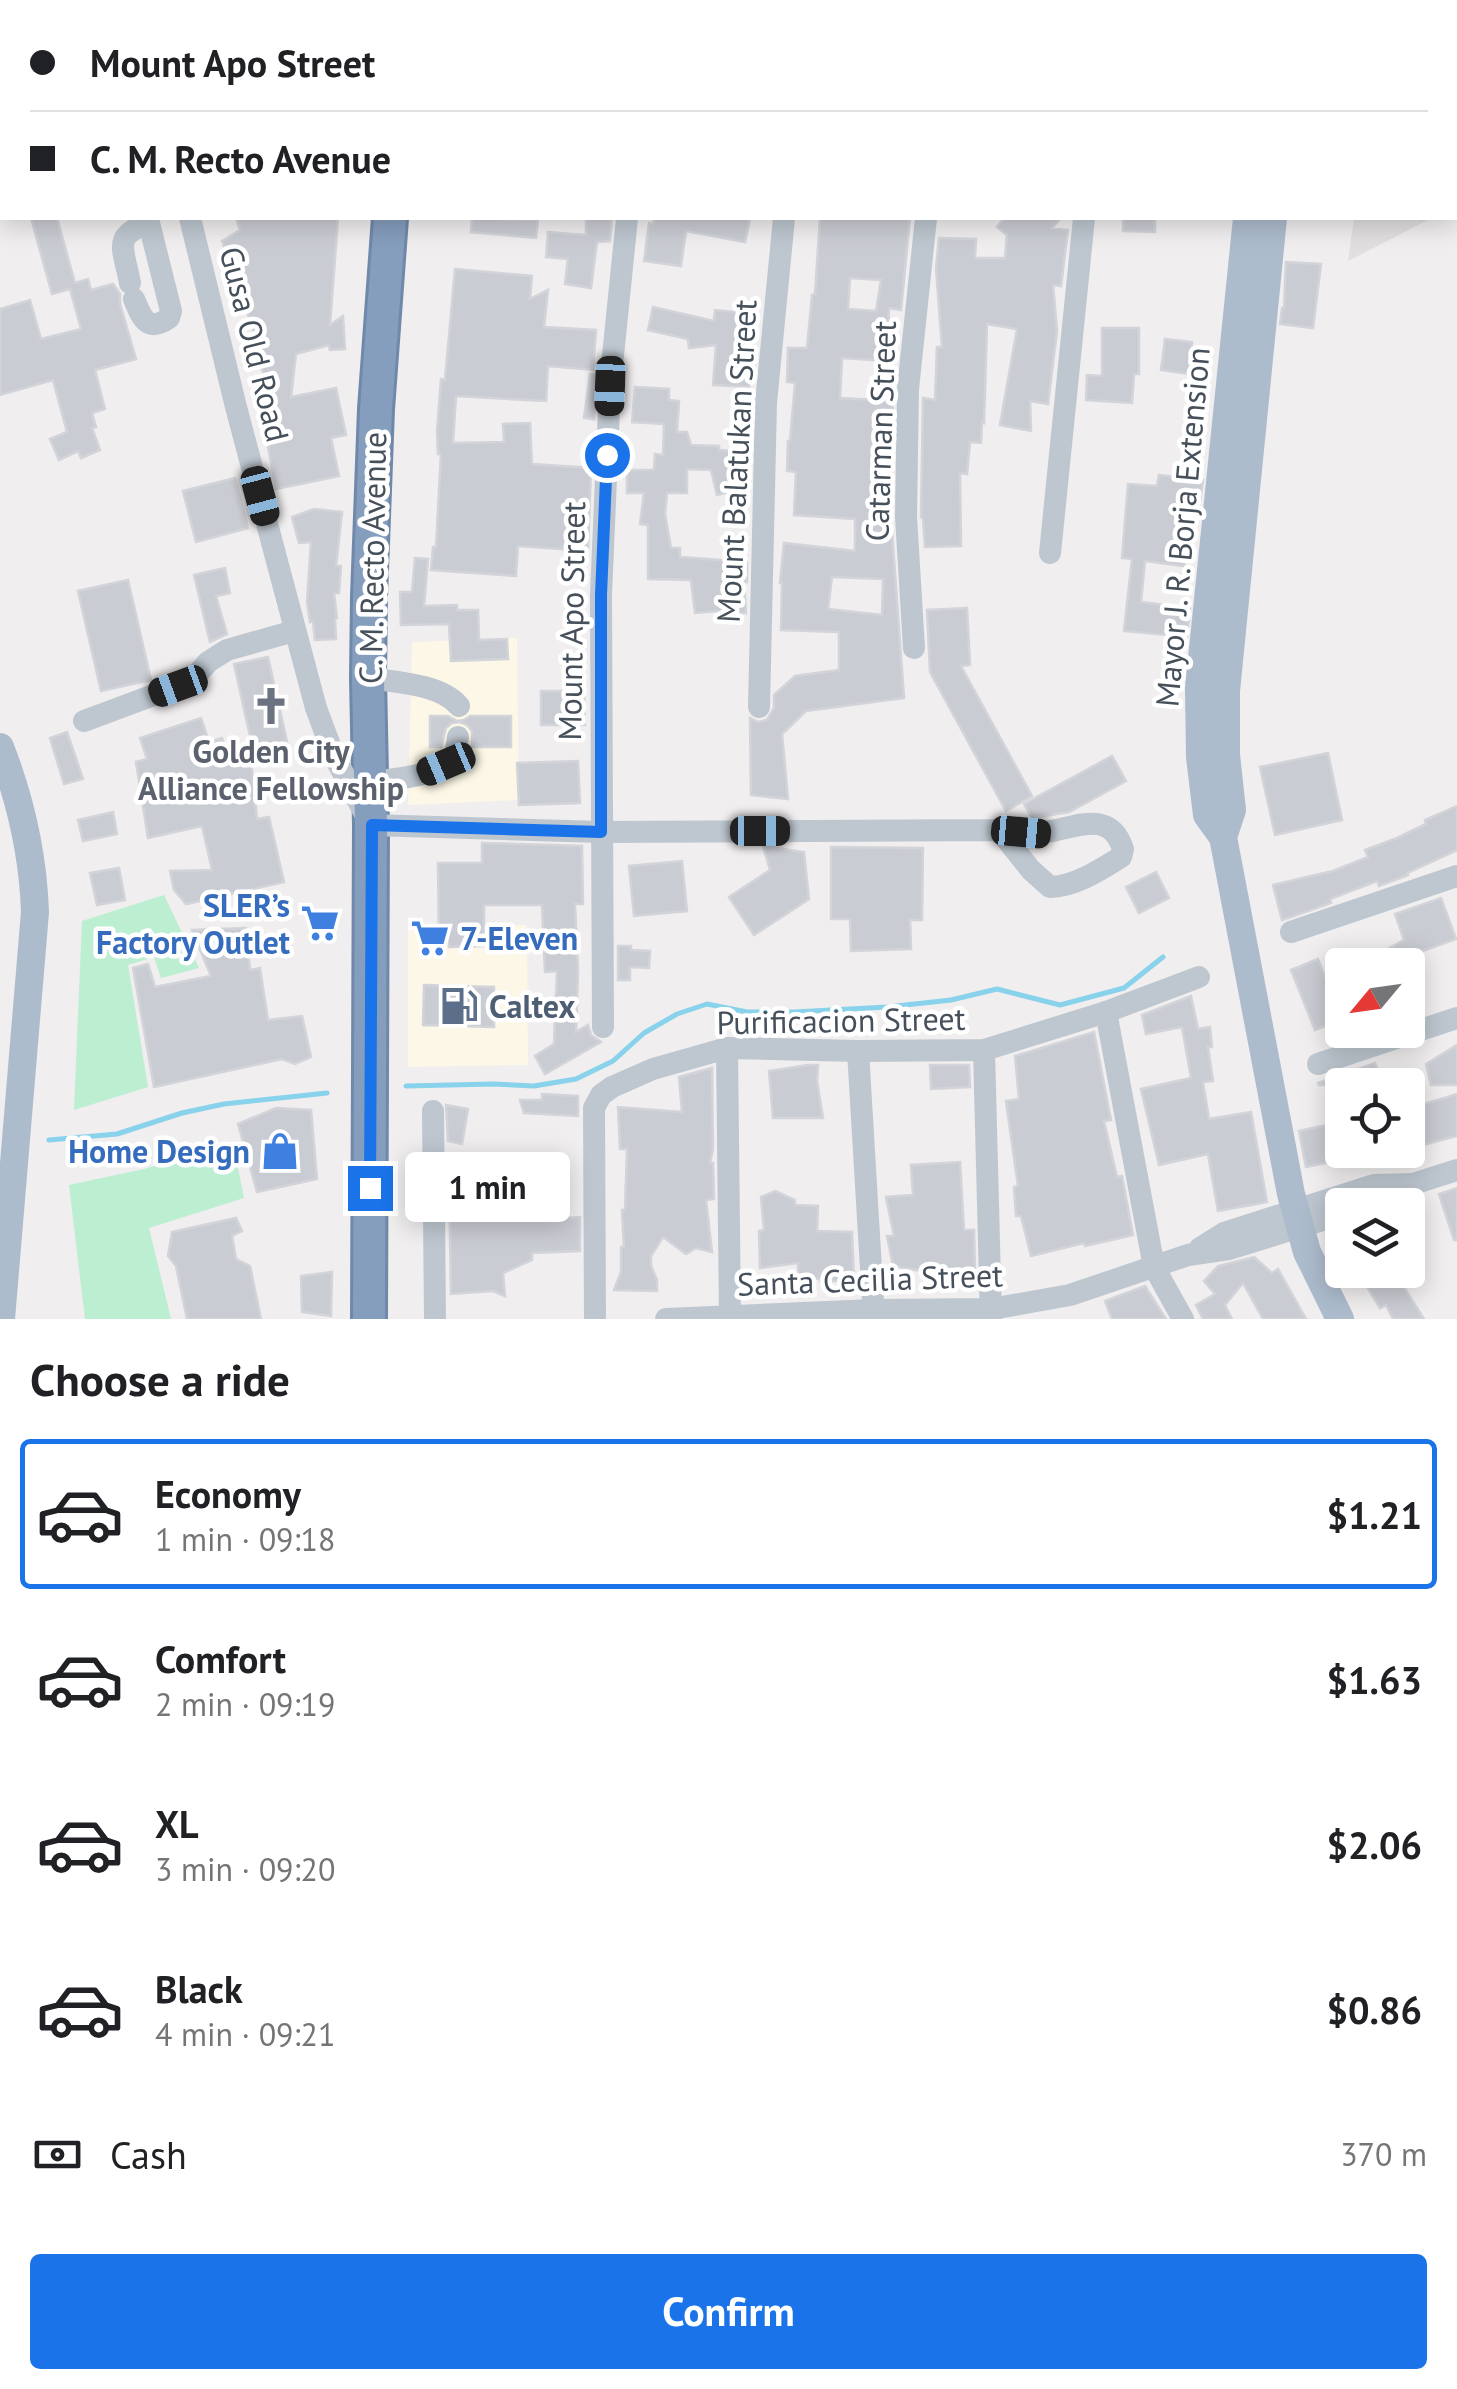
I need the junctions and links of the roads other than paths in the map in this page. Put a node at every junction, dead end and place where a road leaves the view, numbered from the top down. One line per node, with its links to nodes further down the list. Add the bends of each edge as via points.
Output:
1 (158, 220): 1 (street, via 170,318 154,325 142,317 132,291 123,244 130,229)
2 (191, 220): 12 (street, Gusa Old Road)
3 (390, 220): 14 (highway, C. M. Recto Avenue)
4 (627, 220): 23 (street, Mount Apo Street, via 610,386 601,595)
5 (784, 220): 16 (street, Mount Balatukan Street, via 766,402)
6 (926, 220): 13 (street, Catarman Street, via 908,390)
7 (1084, 220): 11 (street)
8 (1247, 220): 10 (main road, Mayor J. R. Borja Extension)
9 (1273, 220): 10 (main road, Mayor J. R. Borja Extension)
10 (1248, 322): 39 (main road, Mayor J. R. Borja Extension, via 1227,538 1199,688 1200,757 1207,815 1227,859)
11 (1050, 553)
12 (294, 631): 17 (street, via 228,650 178,686); 21 (street, Gusa Old Road, via 334,756)
13 (914, 648)
14 (368, 678): 15 (street, via 450,695); 20 (highway, C. M. Recto Avenue)
15 (459, 706)
16 (758, 707)
17 (84, 721)
18 (458, 736): 20 (street, via 446,764 419,776)
19 (0, 747): 44 (main road, via 22,808 35,912)
20 (370, 782): 21 (highway, C. M. Recto Avenue)
21 (372, 825): 23 (street); 45 (highway, C. M. Recto Avenue)
22 (999, 830): 22 (street, via 1050,887 1102,868 1123,848 1106,826 1089,822 1043,833); 23 (street)
23 (601, 832): 29 (street, Mount Apo Street)
24 (1457, 876): 25 (street)
25 (1290, 932)
26 (1199, 978): 27 (street, Purificacion Street)
27 (1106, 1012): 31 (street, Purificacion Street); 40 (street)
28 (1457, 1018): 33 (street)
29 (602, 1028)
30 (728, 1048): 32 (street, Purificacion Street); 43 (street); 47 (street, Purificacion Street, via 652,1068 612,1087 594,1108)
31 (984, 1050): 32 (street, Purificacion Street); 42 (street)
32 (858, 1052): 41 (street)
33 (1318, 1064)
34 (433, 1111): 46 (street)
35 (1457, 1170): 36 (street)
36 (1413, 1184): 37 (street); 39 (street, via 1374,1186)
37 (1405, 1188)
38 (1325, 1216): 39 (street)
39 (1298, 1219): 40 (street, Santa Cecilia Street, via 1229,1249); 50 (main road, Mayor J. R. Borja Extension)
40 (1154, 1267): 42 (street, Santa Cecilia Street); 49 (street)
41 (874, 1314): 42 (street, Santa Cecilia Street); 43 (street, Santa Cecilia Street)
42 (991, 1314)
43 (730, 1318): 48 (street, Santa Cecilia Street)
44 (1, 1319)
45 (369, 1319)
46 (435, 1319)
47 (595, 1319)
48 (666, 1319)
49 (1183, 1319)
50 (1340, 1319)

